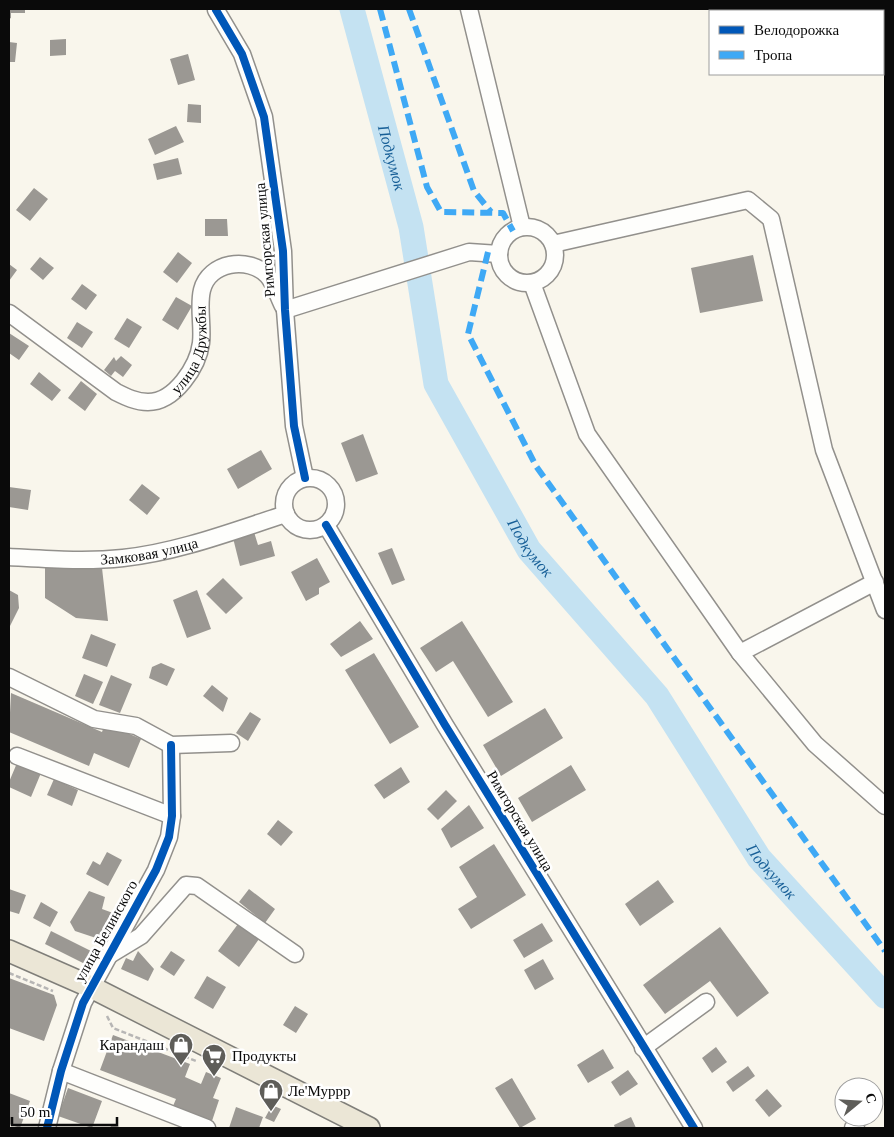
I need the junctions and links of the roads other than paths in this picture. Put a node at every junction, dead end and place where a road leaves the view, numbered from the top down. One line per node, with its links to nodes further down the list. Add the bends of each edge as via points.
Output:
1 (469, 9): 3 (street)
2 (216, 10): 7 (street, Римгорская улица, via 242,54 264,117 283,251)
3 (522, 227): 4 (street, via 540,230); 5 (street, via 506,237)
4 (553, 244): 6 (street, via 552,268 547,275); 13 (street, via 748,200 771,219 824,450)
5 (499, 254): 6 (street, via 509,276 516,281); 7 (street, via 469,252)
6 (532, 283): 15 (street, via 587,434)
7 (285, 310): 8 (street, улица Дружбы, via 268,275 249,263 231,264 211,273 202,289 201,343 196,364 169,394 151,402 133,400 116,392); 9 (street, Римгорская улица, via 294,426)
8 (9, 313)
9 (305, 478): 10 (street, via 287,492); 11 (street, via 322,481 334,493 336,511)
10 (286, 514): 11 (street, via 303,530 311,531); 12 (street, Замковая улица, via 182,548 124,558 76,561)
11 (326, 525): 27 (street, Римгорская улица)
12 (9, 557)
13 (875, 582): 14 (street); 15 (street)
14 (885, 610)
15 (740, 654): 20 (street, via 815,744)
16 (9, 677): 18 (street, via 94,719 136,726)
17 (231, 743): 18 (street)
18 (171, 745): 21 (street, улица Белинского)
19 (17, 756): 21 (street)
20 (885, 806)
21 (172, 816): 24 (street, улица Белинского, via 169,837 156,870)
22 (9, 951): 25 (main road)
23 (295, 954): 24 (street, via 198,886 186,884 141,936)
24 (106, 958): 25 (street, улица Белинского)
25 (91, 987): 28 (street, улица Белинского, via 82,1003); 29 (main road)
26 (706, 1002): 27 (street)
27 (643, 1048): 32 (street, Римгорская улица)
28 (61, 1071): 30 (street, улица Белинского); 31 (street)
29 (367, 1122)
30 (47, 1128)
31 (207, 1128)
32 (694, 1128)

